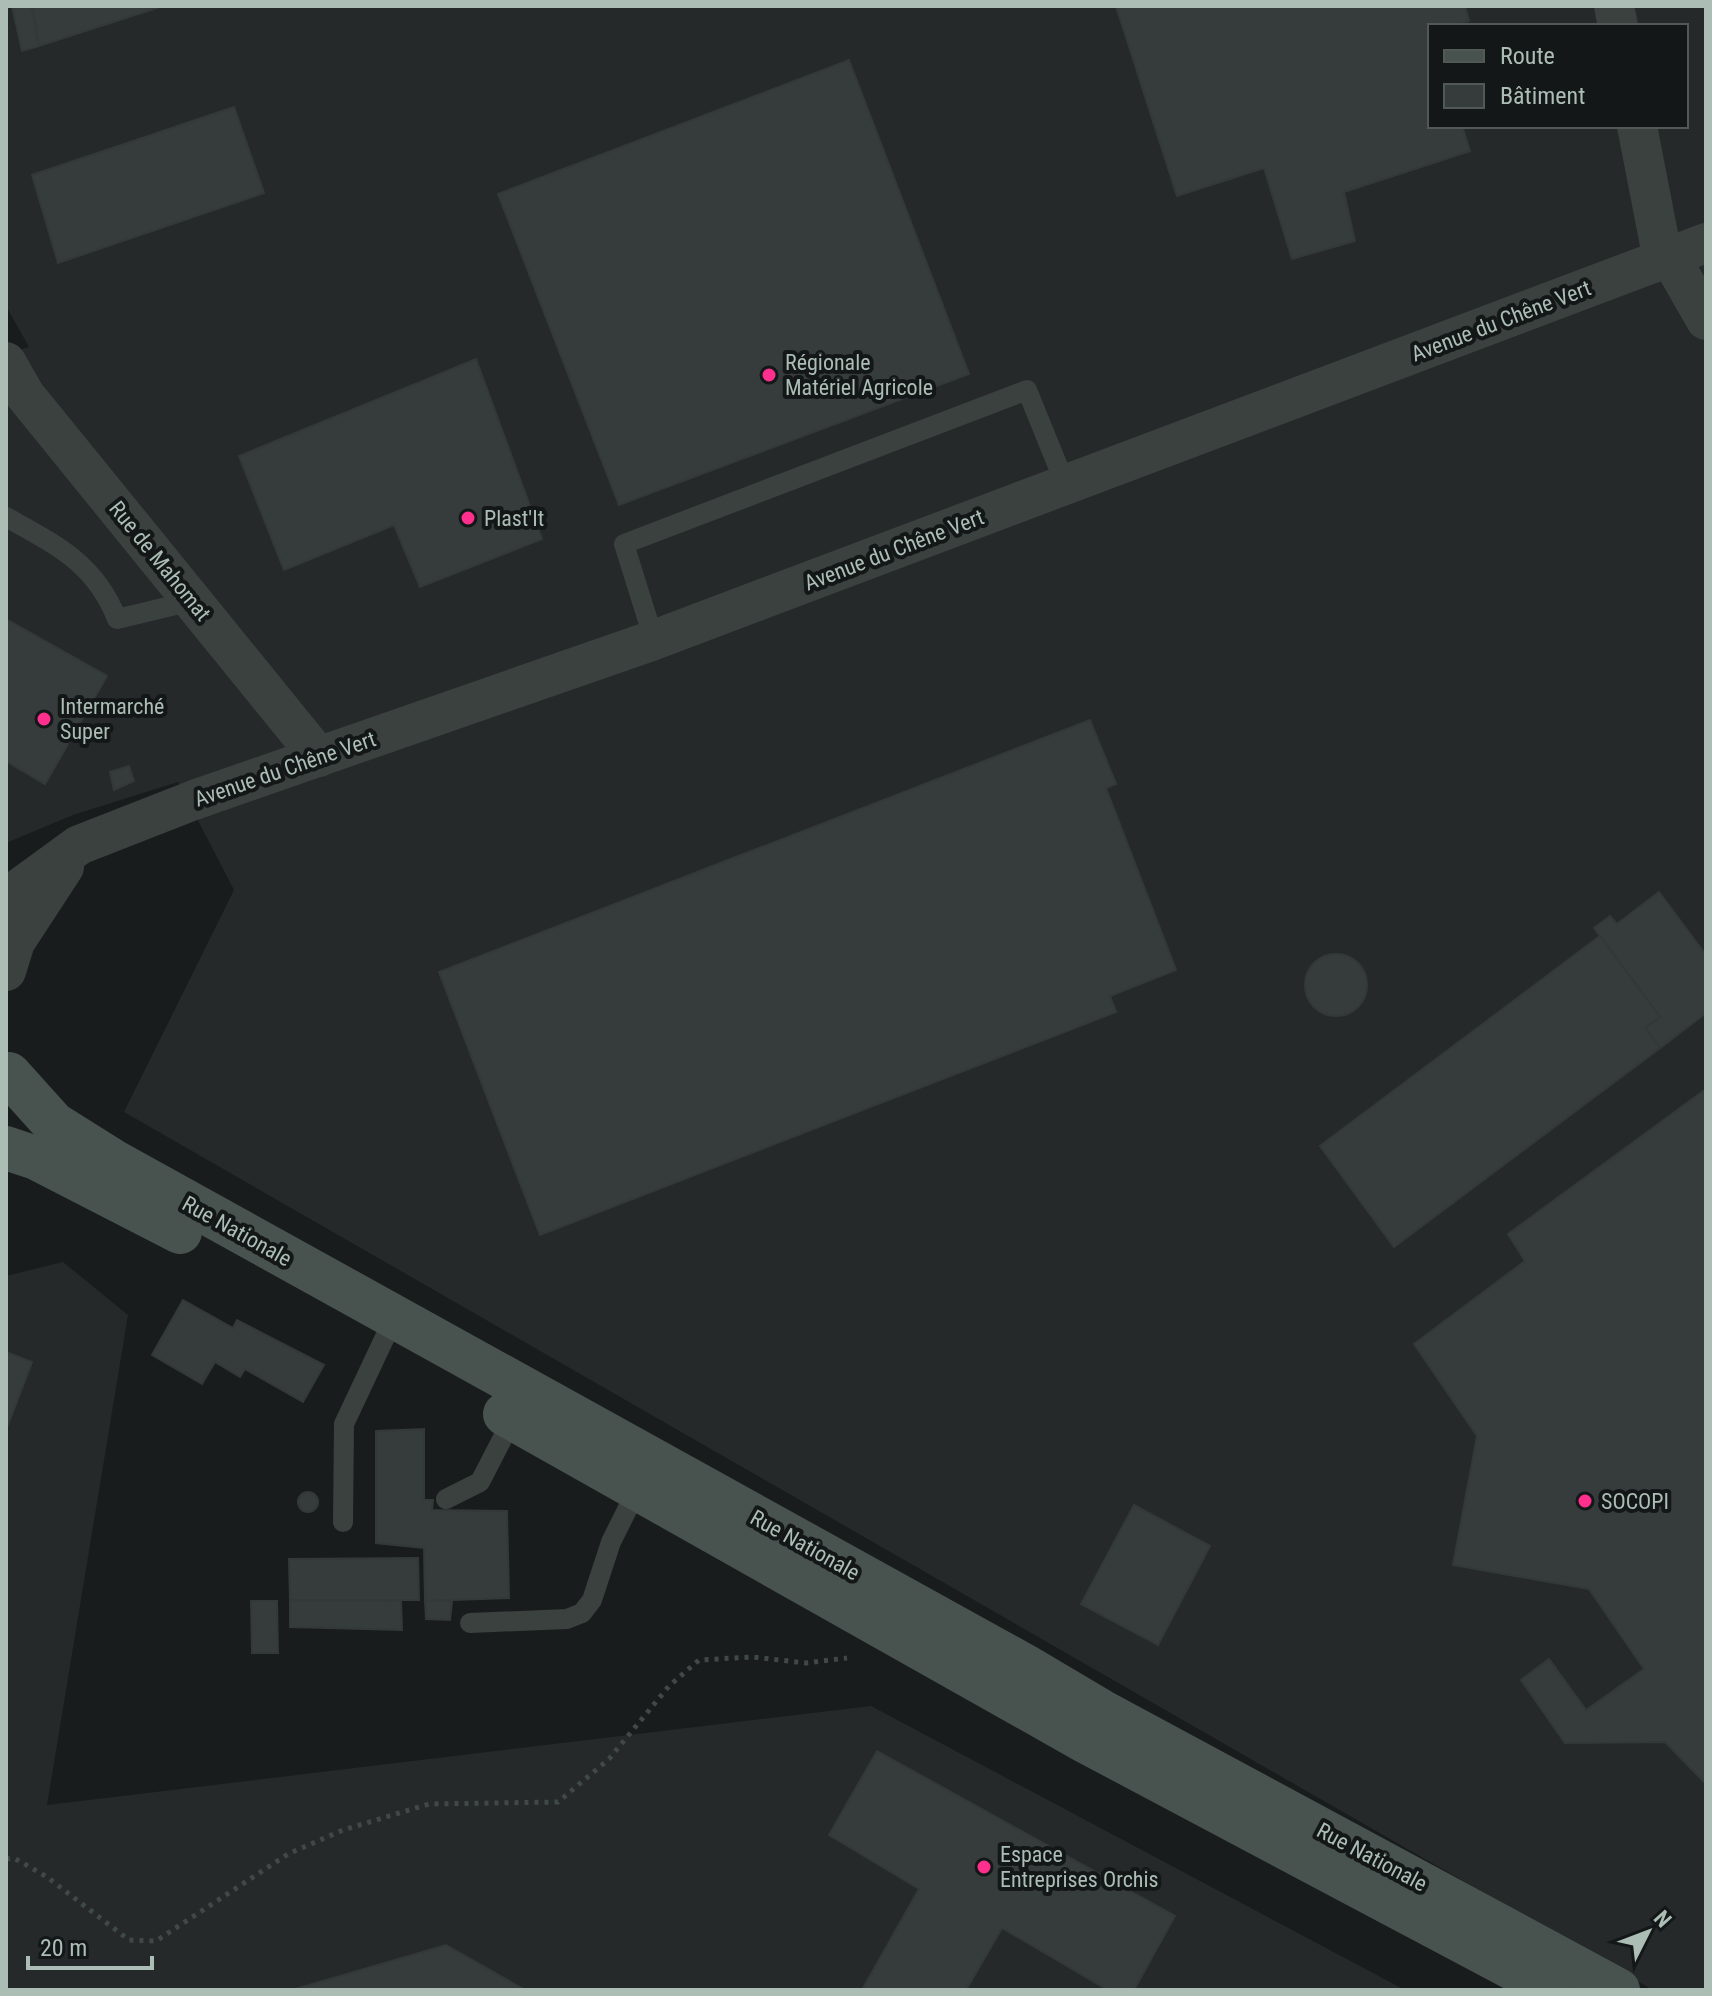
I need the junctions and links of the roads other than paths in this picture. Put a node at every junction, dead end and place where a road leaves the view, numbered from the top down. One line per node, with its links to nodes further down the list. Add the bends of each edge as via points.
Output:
1 (1637, 128): 3 (street)
2 (1706, 243): 3 (street, Avenue du Chêne Vert)
3 (1663, 260): 4 (street, via 1670,257); 6 (street, Avenue du Chêne Vert)
4 (1706, 320)
5 (12, 385): 8 (street, Rue de Mahomat)
6 (1066, 486): 9 (street, Avenue du Chêne Vert); 9 (lane, via 1027,390 997,401 624,544)
7 (6, 517): 8 (lane, via 72,554 107,594 117,619)
8 (192, 601): 10 (street, Rue de Mahomat)
9 (654, 640): 10 (street, Avenue du Chêne Vert)
10 (319, 757): 11 (street, Avenue du Chêne Vert)
11 (79, 845): 12 (street, Avenue du Chêne Vert); 13 (street, via 15,942)
12 (6, 898)
13 (6, 971)
14 (7, 1074): 16 (main road, Rue Nationale, via 54,1124)
15 (6, 1148): 16 (main road, Rue Nationale)
16 (249, 1254): 17 (main road, Rue Nationale)
17 (388, 1331): 18 (main road, Rue Nationale); 21 (lane, via 344,1424)
18 (520, 1404): 19 (main road, Rue Nationale); 20 (lane, via 480,1482)
19 (645, 1476): 22 (lane, via 582,1613 567,1619); 23 (main road, Rue Nationale, via 1085,1741); 24 (main road, Rue Nationale, via 1101,1711)
20 (446, 1499)
21 (343, 1522)
22 (470, 1623)
23 (1554, 1990)
24 (1618, 1990)

